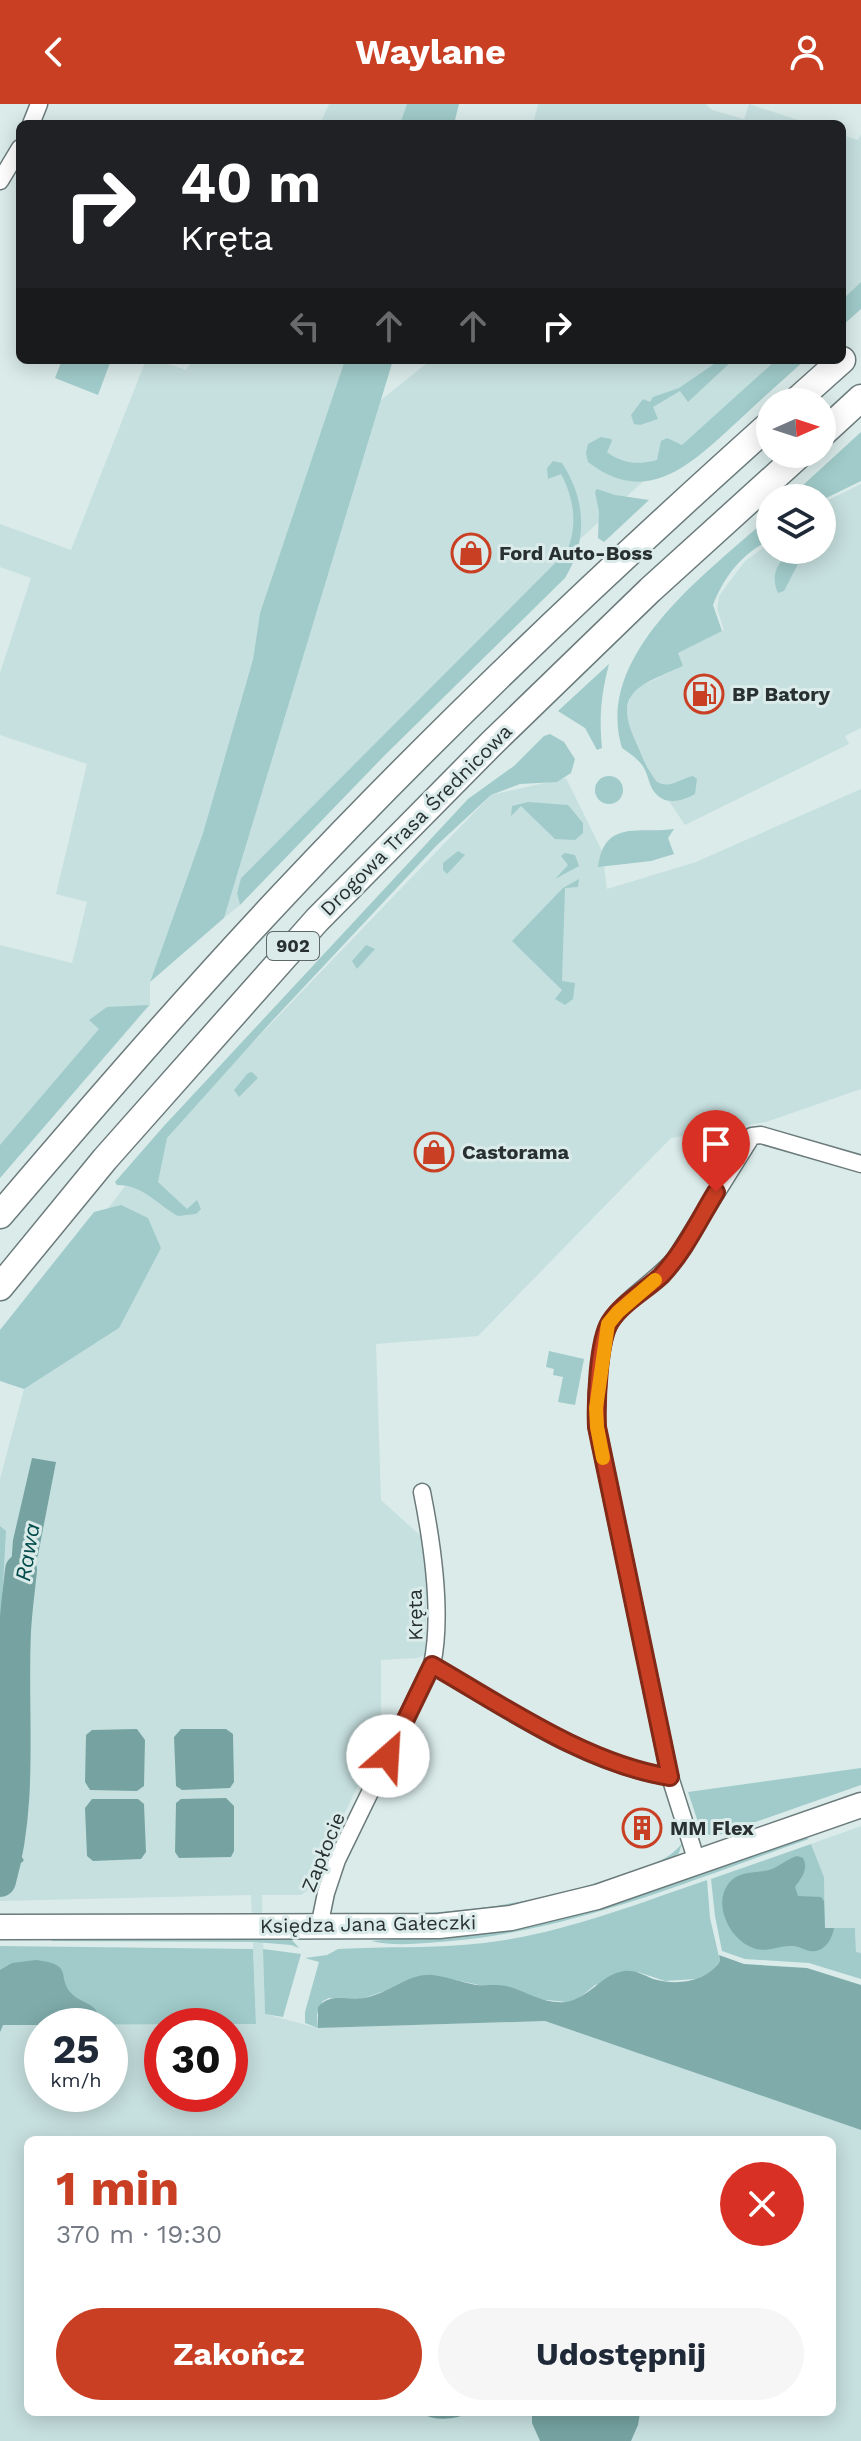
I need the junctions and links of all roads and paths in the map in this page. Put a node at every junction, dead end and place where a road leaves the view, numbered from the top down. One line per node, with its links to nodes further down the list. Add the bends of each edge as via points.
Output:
1 (16, 155): 2 (street)
2 (0, 181)
3 (861, 342): 4 (main road)
4 (846, 356)
5 (838, 364): 6 (main road)
6 (811, 388)
7 (861, 398): 8 (main road)
8 (836, 421)
9 (756, 437): 12 (main road, Drogowa Trasa Średnicowa / 902, via 475,698 378,796 112,1083)
10 (785, 468): 13 (main road, Drogowa Trasa Średnicowa / 902, via 492,743 317,920 115,1147)
11 (861, 1164): 16 (street, via 752,1136 675,1259 608,1324 597,1427)
12 (0, 1215)
13 (0, 1287)
14 (422, 1492): 15 (street, Kręta, via 434,1575)
15 (432, 1665): 16 (street, Kręta, via 540,1728 640,1772); 20 (street, Zapłocie, via 337,1860)
16 (670, 1777): 18 (street)
17 (861, 1805): 18 (main road, Księdza Jana Gałeczki)
18 (697, 1862): 20 (main road, Księdza Jana Gałeczki, via 597,1897 511,1918 439,1926)
19 (6, 1927): 20 (main road, Księdza Jana Gałeczki)
20 (319, 1927)

